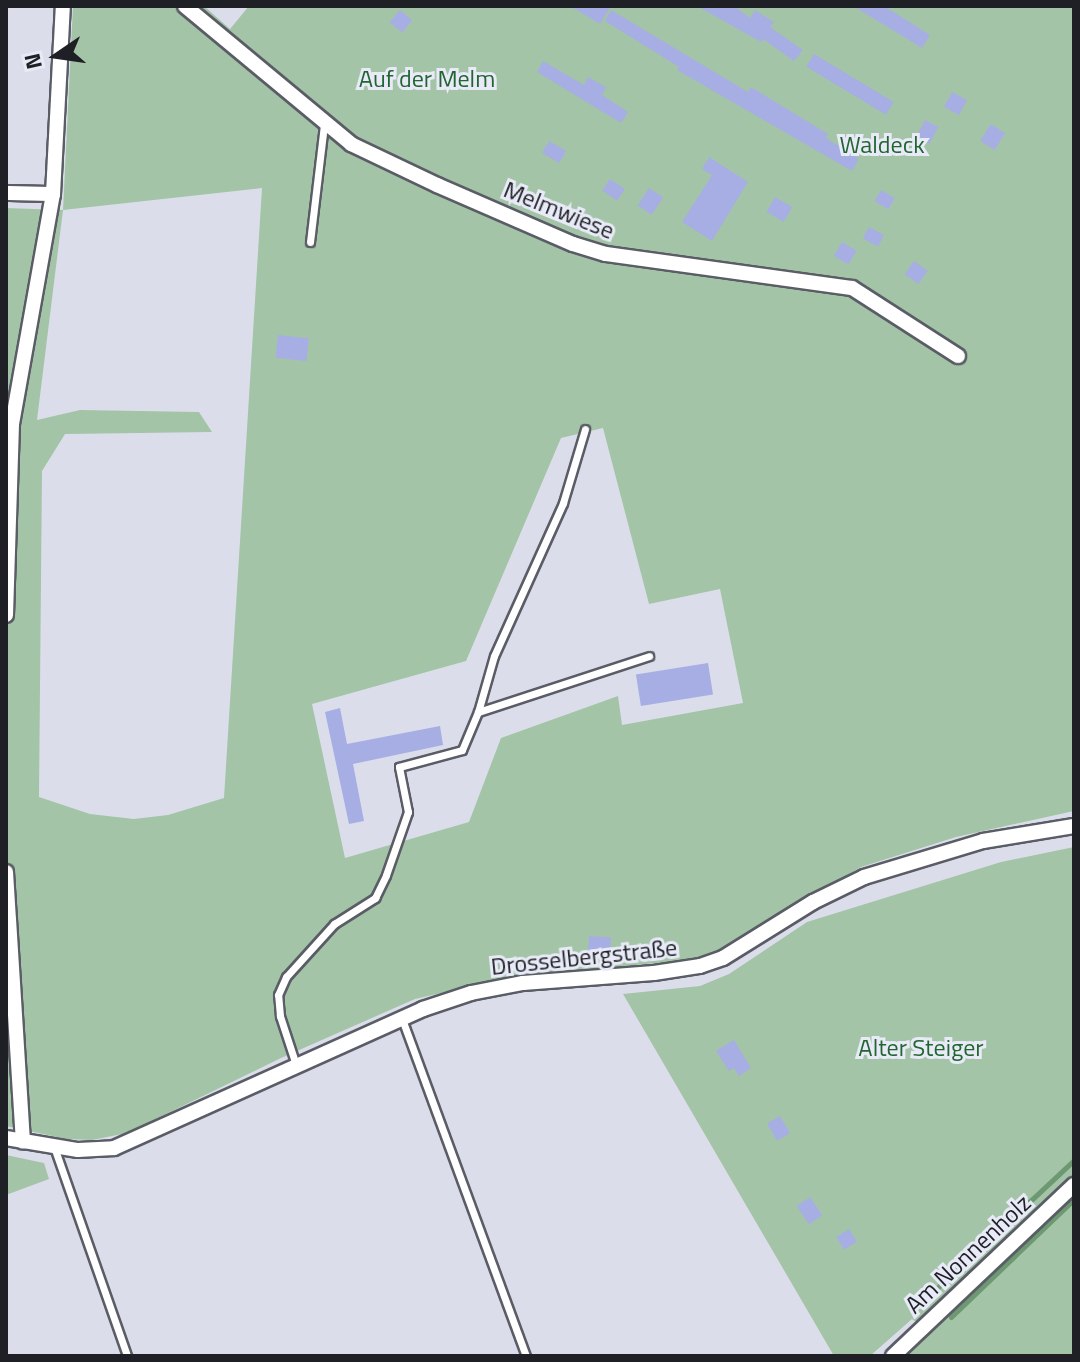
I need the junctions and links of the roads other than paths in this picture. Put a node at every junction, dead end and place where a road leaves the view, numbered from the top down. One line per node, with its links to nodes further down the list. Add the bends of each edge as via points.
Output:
1 (63, 6): 5 (street)
2 (185, 6): 3 (street, Melmwiese)
3 (324, 122): 6 (lane); 7 (street, Melmwiese, via 351,144 573,244 640,260 852,288)
4 (6, 193): 5 (street)
5 (53, 194): 9 (street, via 12,424)
6 (310, 242)
7 (958, 356)
8 (585, 429): 11 (lane, via 563,503 494,656)
9 (6, 615)
10 (649, 656): 11 (lane)
11 (478, 712): 15 (lane, via 462,750 399,767 408,812 375,898 334,924 286,977 278,995 280,1016)
12 (1074, 826): 14 (street, Drosselbergstraße, via 983,841 864,877 700,966 523,983 471,993)
13 (6, 872): 17 (street)
14 (402, 1019): 15 (street, Drosselbergstraße); 21 (lane)
15 (296, 1065): 18 (street, Drosselbergstraße, via 136,1140 103,1149)
16 (6, 1138): 17 (street, Drosselbergstraße)
17 (23, 1141): 18 (street, Drosselbergstraße)
18 (53, 1146): 20 (lane)
19 (1074, 1185): 22 (street, Am Nonnenholz)
20 (127, 1356)
21 (526, 1356)
22 (893, 1356)

